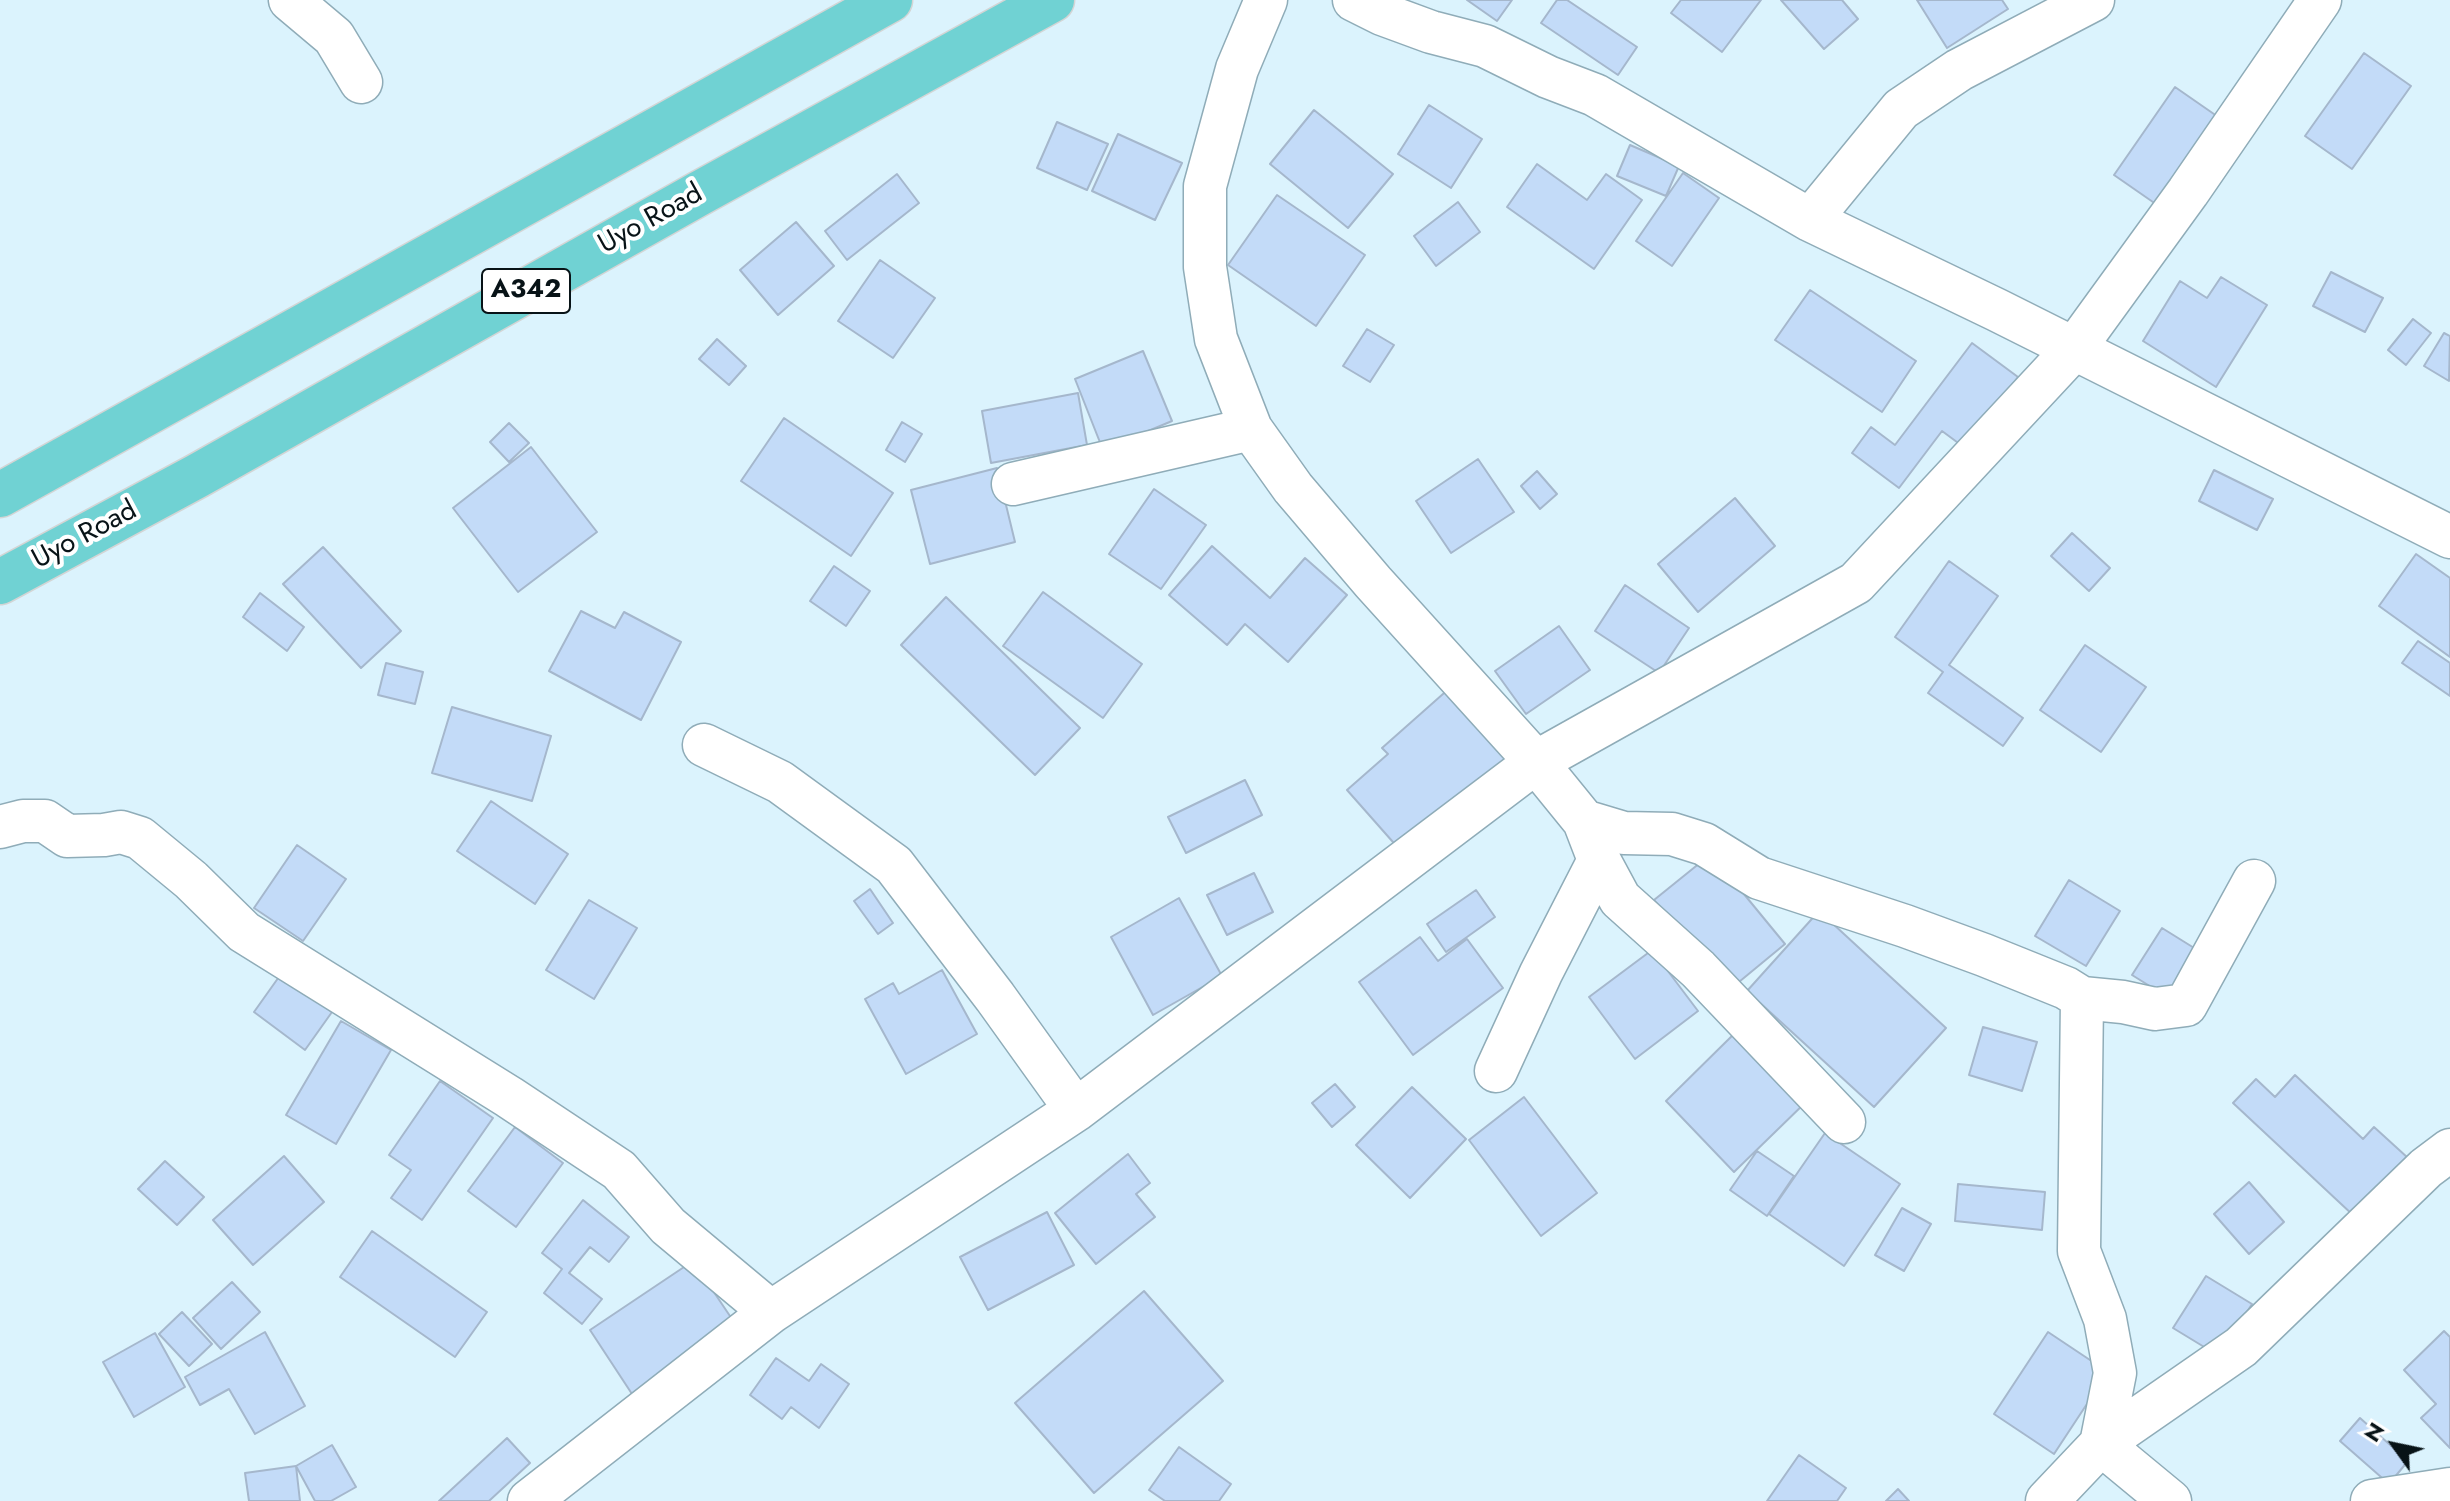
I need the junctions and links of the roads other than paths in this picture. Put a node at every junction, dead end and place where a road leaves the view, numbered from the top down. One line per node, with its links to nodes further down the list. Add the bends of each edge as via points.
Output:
1 (290, 0): 8 (street, via 334,37)
2 (890, 0): 13 (highway, A342)
3 (1052, 0): 15 (highway, Uyo Road / A342)
4 (1266, 0): 11 (street, via 1237,69 1205,186 1205,267 1216,339)
5 (1354, 0): 9 (street, via 1431,32 1485,46 1595,95)
6 (2093, 0): 9 (street, via 1959,70 1901,109)
7 (2320, 0): 10 (street)
8 (361, 82)
9 (1810, 220): 10 (street)
10 (2074, 349): 14 (street); 17 (street, via 1856,583)
11 (1251, 429): 12 (street); 17 (street, via 1363,570)
12 (1013, 484)
13 (0, 495)
14 (2450, 537)
15 (0, 582)
16 (704, 745): 24 (street, via 780,782 894,865)
17 (1536, 762): 18 (street); 24 (street)
18 (1584, 821): 20 (street); 22 (street, via 1624,833 1672,834 1704,844 1759,878 1971,950)
19 (0, 827): 27 (street, via 45,821 67,836 121,832 140,838 244,932 619,1170 668,1226)
20 (1599, 860): 23 (street); 25 (street, via 1620,899 1698,969)
21 (2254, 881): 22 (street, via 2186,1005 2155,1009)
22 (2082, 998): 28 (street, via 2079,1251 2105,1319 2115,1373)
23 (1496, 1071)
24 (1076, 1110): 27 (street)
25 (1844, 1122)
26 (2450, 1150): 28 (street, via 2241,1347)
27 (771, 1312): 30 (street)
28 (2101, 1444): 31 (street); 32 (street)
29 (2450, 1489): 33 (street)
30 (529, 1501)
31 (2047, 1501)
32 (2170, 1501)
33 (2372, 1501)

